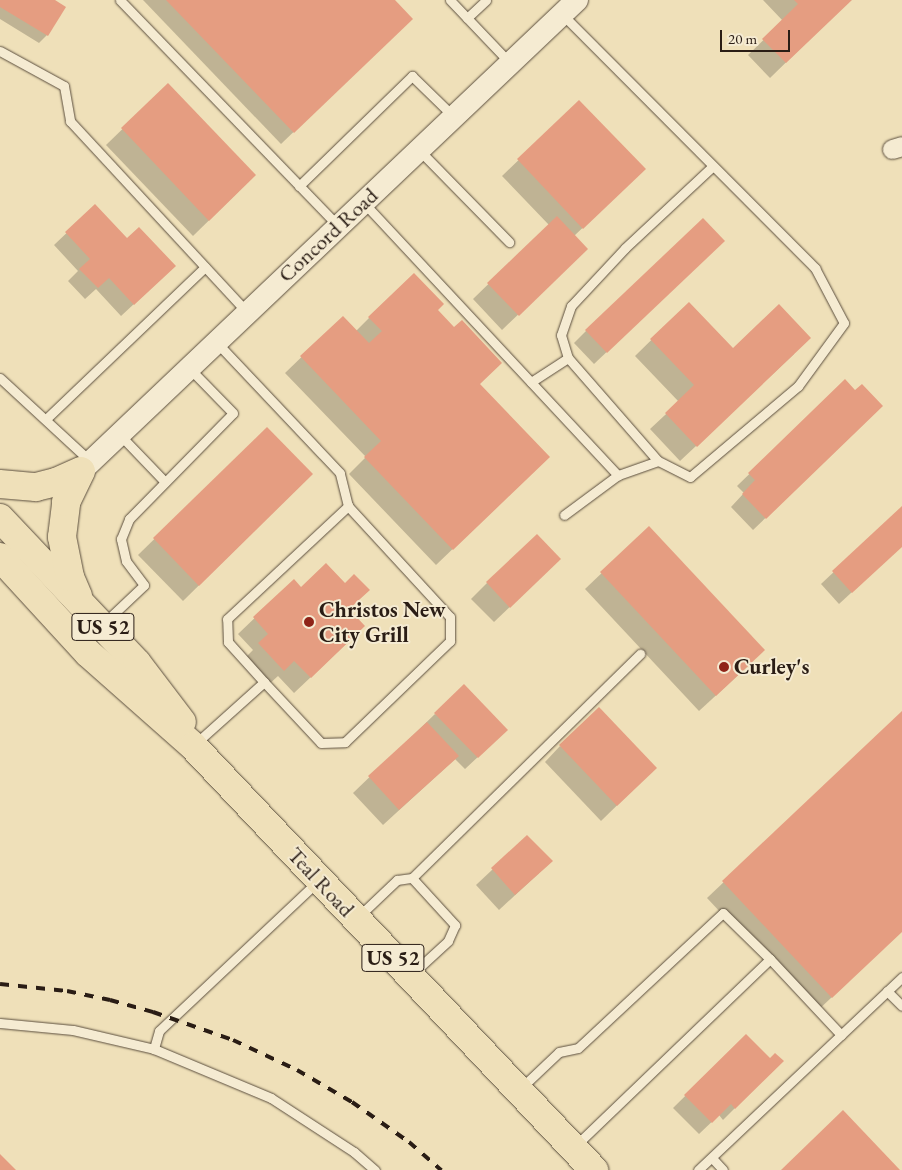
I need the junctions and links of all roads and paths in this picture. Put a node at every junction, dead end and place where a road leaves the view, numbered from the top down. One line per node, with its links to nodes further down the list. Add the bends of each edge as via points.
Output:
1 (120, 0): 11 (lane)
2 (450, 0): 5 (lane)
3 (486, 0): 5 (lane)
4 (569, 7): 7 (street, Concord Road); 10 (lane)
5 (467, 18): 7 (lane)
6 (0, 51): 15 (lane, via 64,86 70,121)
7 (510, 63): 8 (street, Concord Road)
8 (454, 116): 9 (street, Concord Road); 11 (lane, via 412,76)
9 (419, 150): 12 (street, Concord Road); 14 (lane)
10 (713, 166): 18 (lane, via 625,248 571,306 562,334); 24 (lane, via 815,268 844,323 798,386 690,477)
11 (299, 186): 13 (lane)
12 (363, 202): 13 (street, Concord Road); 21 (lane)
13 (338, 226): 16 (street, Concord Road)
14 (509, 242)
15 (205, 267): 16 (lane); 22 (lane)
16 (247, 312): 17 (street, Concord Road)
17 (216, 342): 19 (street, Concord Road); 29 (lane, via 340,473)
18 (568, 358): 21 (lane); 24 (lane)
19 (188, 367): 23 (street, Concord Road); 27 (lane, via 233,413)
20 (0, 378): 22 (lane)
21 (531, 382): 26 (lane)
22 (46, 419): 25 (lane)
23 (119, 434): 25 (street, Concord Road); 27 (lane)
24 (658, 461): 26 (lane)
25 (86, 466): 28 (main road, via 56,482 36,487); 33 (main road, via 66,502 62,537 70,577)
26 (618, 475): 30 (lane)
27 (165, 482): 34 (lane, via 129,519 121,539 126,561 144,585)
28 (0, 484)
29 (348, 506): 36 (lane, via 227,619 228,642); 36 (lane, via 450,616 450,641 344,742 321,743)
30 (564, 515)
31 (0, 518): 33 (main road, Teal Road / US 52)
32 (1, 560): 37 (main road, Teal Road / US 52, via 88,652)
33 (83, 605): 34 (main road, Teal Road / US 52)
34 (102, 625): 37 (main road, Teal Road / US 52, via 160,690 187,729)
35 (640, 654): 38 (lane)
36 (264, 682): 37 (lane)
37 (193, 746): 39 (main road, Teal Road / US 52)
38 (412, 878): 40 (lane, via 397,880); 42 (lane, via 455,925 448,941)
39 (319, 880): 40 (main road, Teal Road / US 52); 48 (lane, via 159,1031)
40 (356, 919): 42 (main road, Teal Road / US 52)
41 (770, 959): 47 (lane); 49 (lane, via 723,913 578,1048 559,1052); 50 (lane)
42 (410, 976): 49 (main road, Teal Road / US 52)
43 (902, 977): 44 (lane)
44 (887, 991): 45 (lane); 47 (lane)
45 (902, 1006)
46 (0, 1023): 48 (lane, via 73,1030)
47 (842, 1035): 51 (lane)
48 (154, 1050): 52 (lane, via 271,1098 354,1152)
49 (518, 1091): 50 (main road, Teal Road / US 52)
50 (573, 1148): 53 (main road, Teal Road / US 52)
51 (712, 1158): 54 (lane); 55 (lane)
52 (375, 1170)
53 (594, 1170)
54 (698, 1170)
55 (723, 1170)

